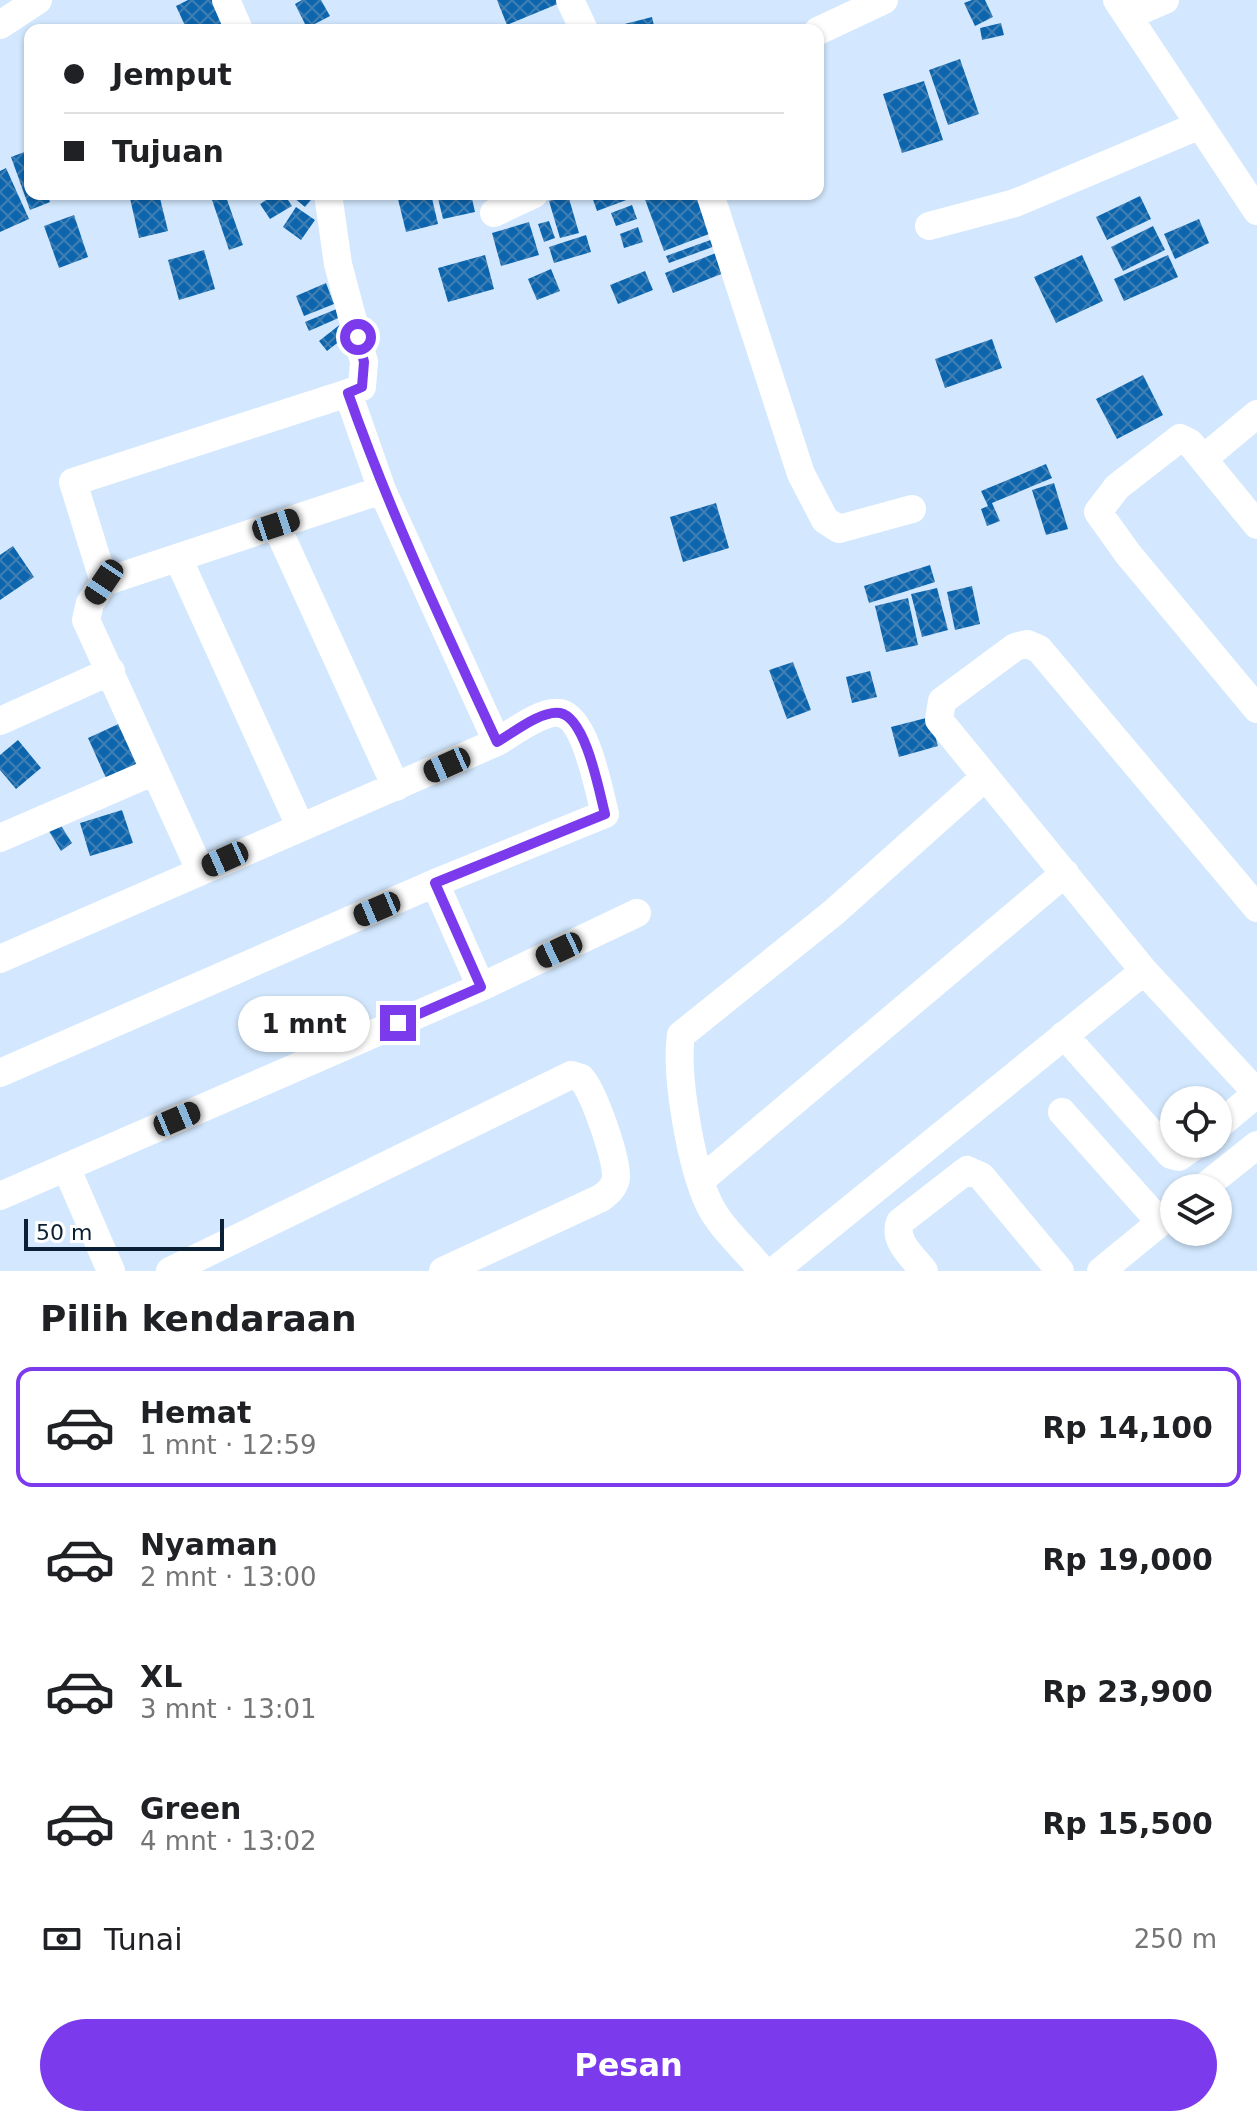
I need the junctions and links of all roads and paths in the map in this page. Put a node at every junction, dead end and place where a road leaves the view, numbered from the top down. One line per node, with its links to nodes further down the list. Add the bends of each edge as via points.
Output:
1 (38, 0): 9 (street)
2 (226, 0): 7 (street)
3 (570, 0): 8 (street)
4 (884, 0): 10 (street)
5 (1165, 0): 6 (street)
6 (1122, 8): 11 (street)
7 (236, 24)
8 (581, 24)
9 (0, 25)
10 (824, 28)
11 (1200, 125): 15 (street); 17 (street, via 1015,203)
12 (329, 200): 18 (street, via 338,264 364,362 362,387)
13 (521, 200): 16 (street)
14 (712, 200): 22 (street, via 801,474 825,520 839,529)
15 (1257, 211)
16 (494, 213)
17 (929, 226)
18 (348, 393): 21 (street); 26 (street, via 73,482)
19 (1257, 414): 20 (street)
20 (1203, 459): 24 (street); 28 (street, via 1190,443 1172,441 1117,487 1098,512)
21 (382, 490): 23 (street); 30 (street)
22 (912, 509)
23 (276, 525): 25 (street); 33 (street)
24 (1257, 525)
25 (178, 558): 26 (street); 34 (street)
26 (104, 582): 27 (street, via 86,620)
27 (111, 671): 29 (street); 31 (street)
28 (1257, 709)
29 (0, 721)
30 (497, 742): 33 (street); 38 (street, via 545,715 560,713 572,720 587,748 605,814)
31 (155, 771): 35 (street); 36 (street)
32 (984, 778): 37 (street); 39 (street, via 945,729 938,709 1015,647 1027,644 1039,649); 53 (street, via 833,913 681,1035 677,1060)
33 (396, 787): 34 (street)
34 (300, 826): 36 (street)
35 (0, 838)
36 (200, 870): 41 (street)
37 (1065, 873): 42 (street); 53 (street)
38 (435, 883): 43 (street); 45 (street)
39 (1257, 908)
40 (637, 913): 43 (street)
41 (0, 959)
42 (1144, 971): 44 (street); 46 (street)
43 (481, 987): 51 (street)
44 (1064, 1035): 49 (street); 61 (street)
45 (0, 1073)
46 (1256, 1094): 48 (street)
47 (1062, 1112): 55 (street)
48 (1232, 1114)
49 (1160, 1143)
50 (1257, 1145): 52 (street)
51 (66, 1167): 54 (street); 57 (street)
52 (1221, 1174)
53 (701, 1180): 60 (street, via 709,1205)
54 (0, 1196)
55 (1160, 1210)
56 (1160, 1223): 64 (street)
57 (111, 1271)
58 (170, 1271): 59 (street, via 571,1075 581,1078 603,1128 616,1177 612,1188 601,1198)
59 (443, 1271)
60 (763, 1271)
61 (774, 1271)
62 (924, 1271): 63 (street, via 900,1241 900,1222 967,1170 981,1176)
63 (1060, 1271)
64 (1101, 1271)

